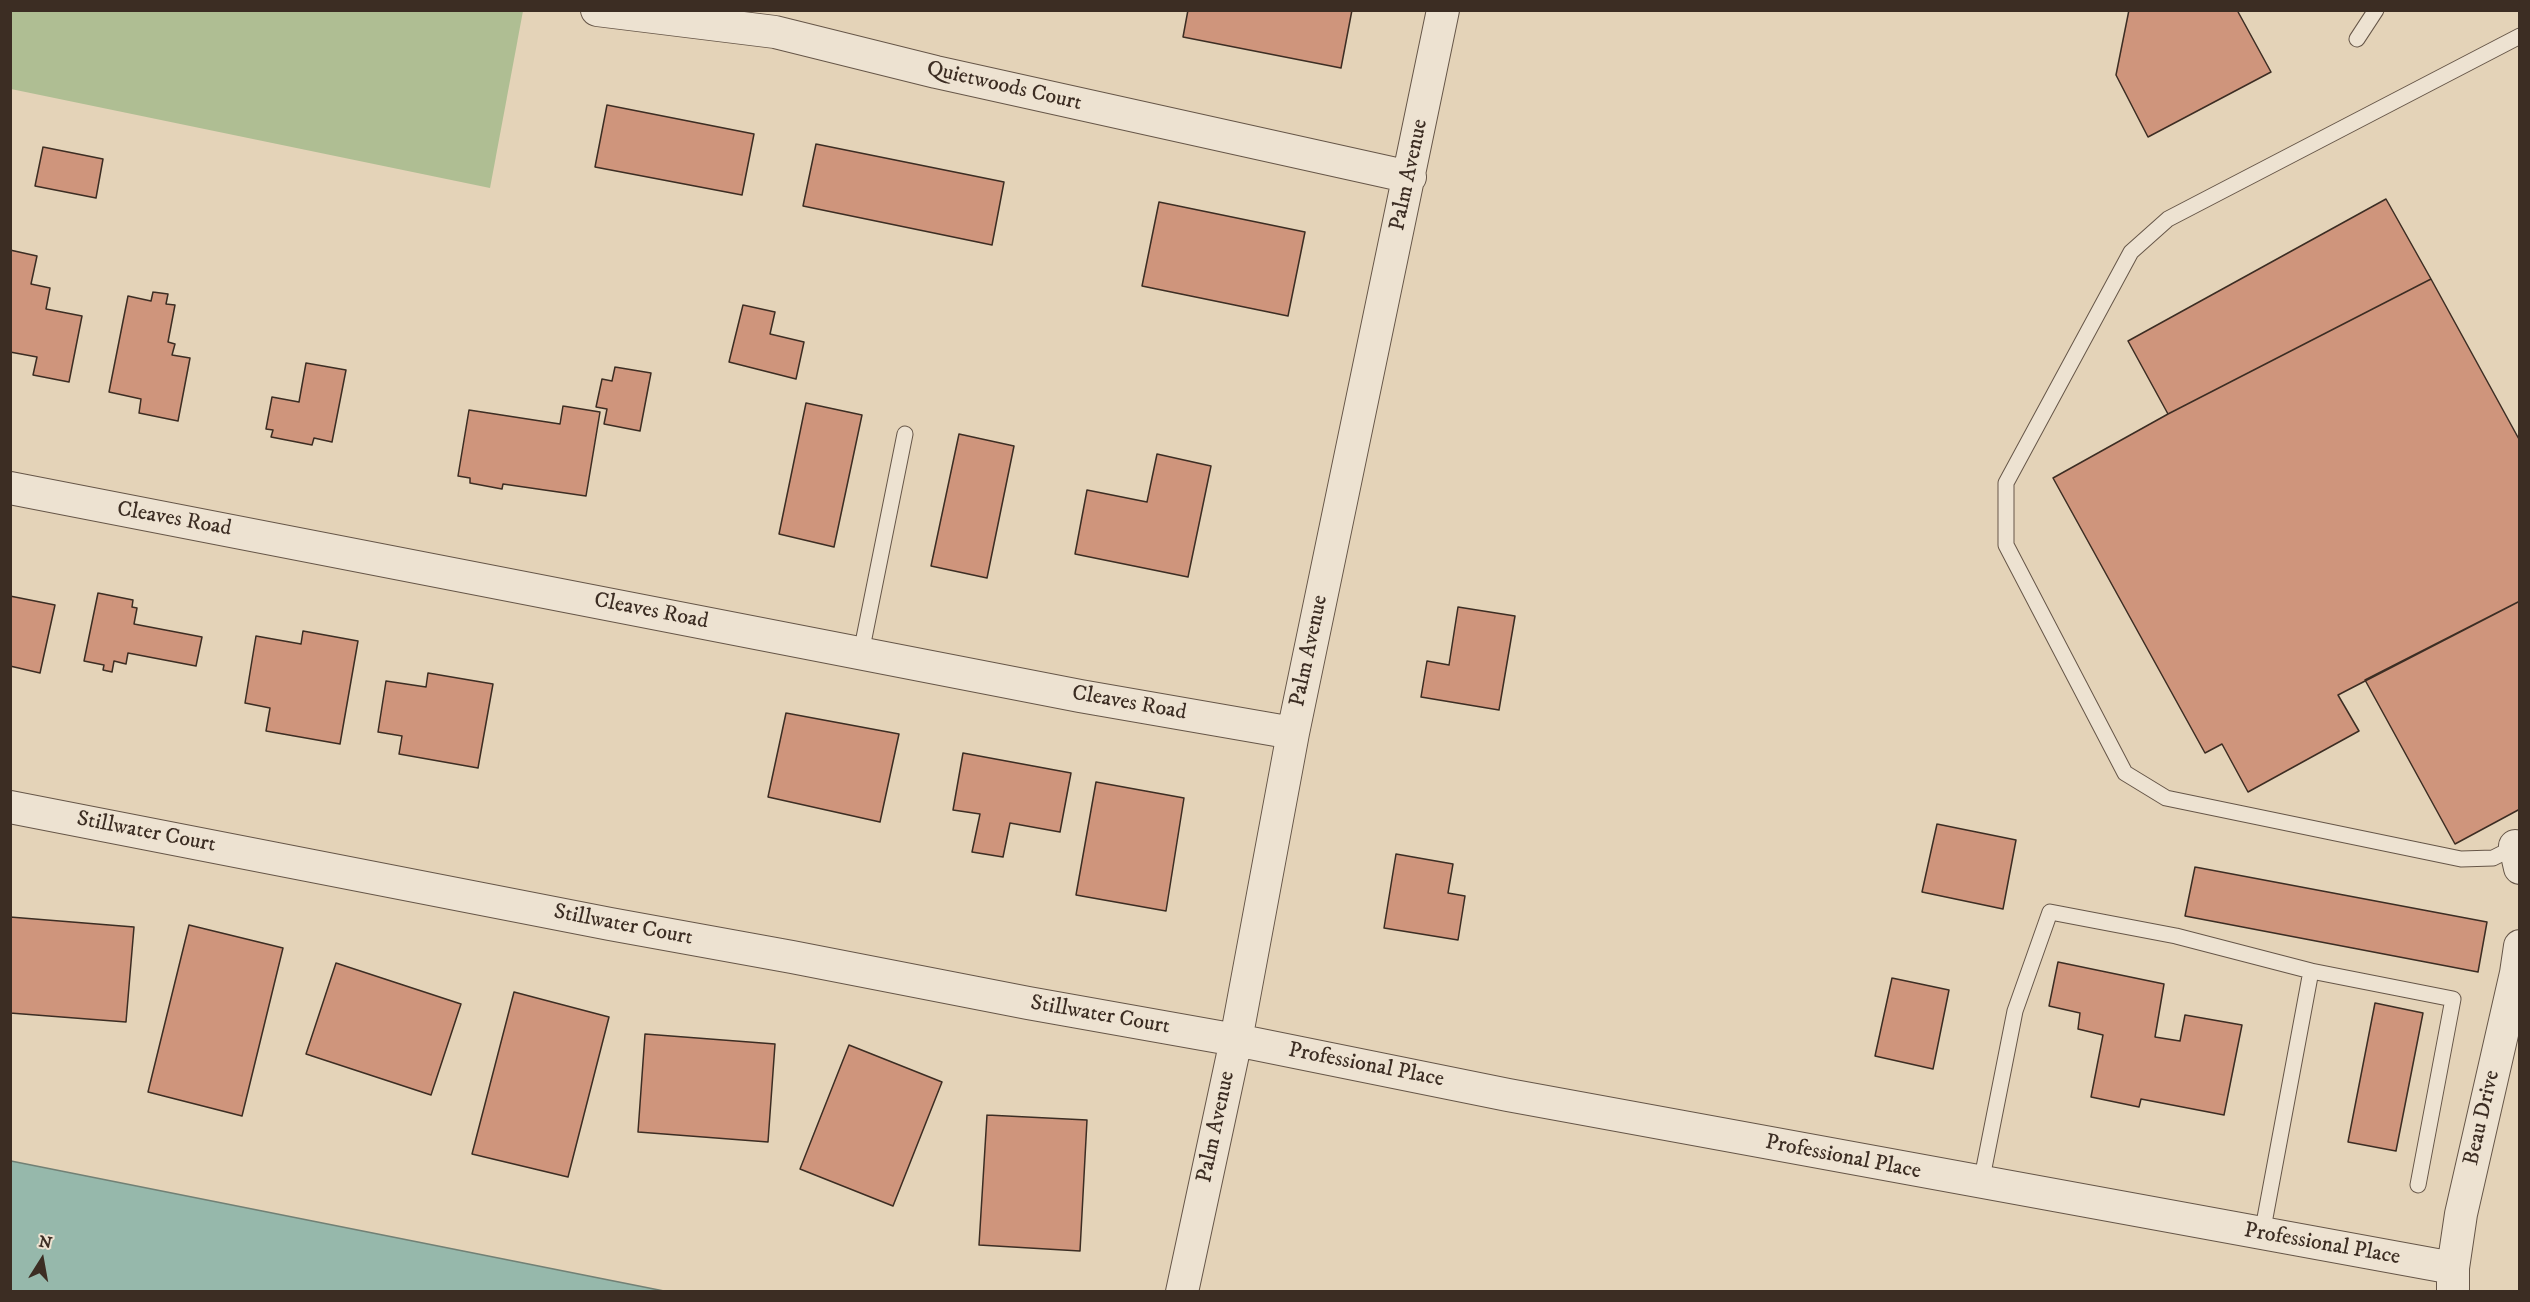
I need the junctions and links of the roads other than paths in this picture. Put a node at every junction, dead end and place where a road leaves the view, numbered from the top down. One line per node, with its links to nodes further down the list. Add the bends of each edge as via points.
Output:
1 (597, 10): 6 (street, Quietwoods Court, via 775,32 936,72)
2 (1443, 10): 6 (street, Palm Avenue)
3 (2376, 10): 5 (lane)
4 (2520, 36): 12 (lane, via 2168,219 2131,252 2006,483 2006,544 2125,773 2166,798 2461,859)
5 (2357, 39)
6 (1410, 177): 10 (street, Palm Avenue)
7 (905, 434): 9 (lane)
8 (10, 488): 9 (street, Cleaves Road)
9 (861, 653): 10 (street, Cleaves Road)
10 (1293, 733): 15 (street, Palm Avenue)
11 (10, 807): 15 (street, Stillwater Court, via 1028,1004)
12 (2518, 853)
13 (2519, 958): 19 (street, Beau Drive, via 2461,1214)
14 (2311, 971): 16 (lane, via 2176,936 2050,912 2015,1011); 17 (lane, via 2453,999); 18 (lane)
15 (1236, 1040): 16 (street, Professional Place); 20 (street, Palm Avenue)
16 (1981, 1183): 18 (street, Professional Place)
17 (2418, 1185)
18 (2262, 1234): 19 (street, Professional Place)
19 (2453, 1280)
20 (1182, 1292)

